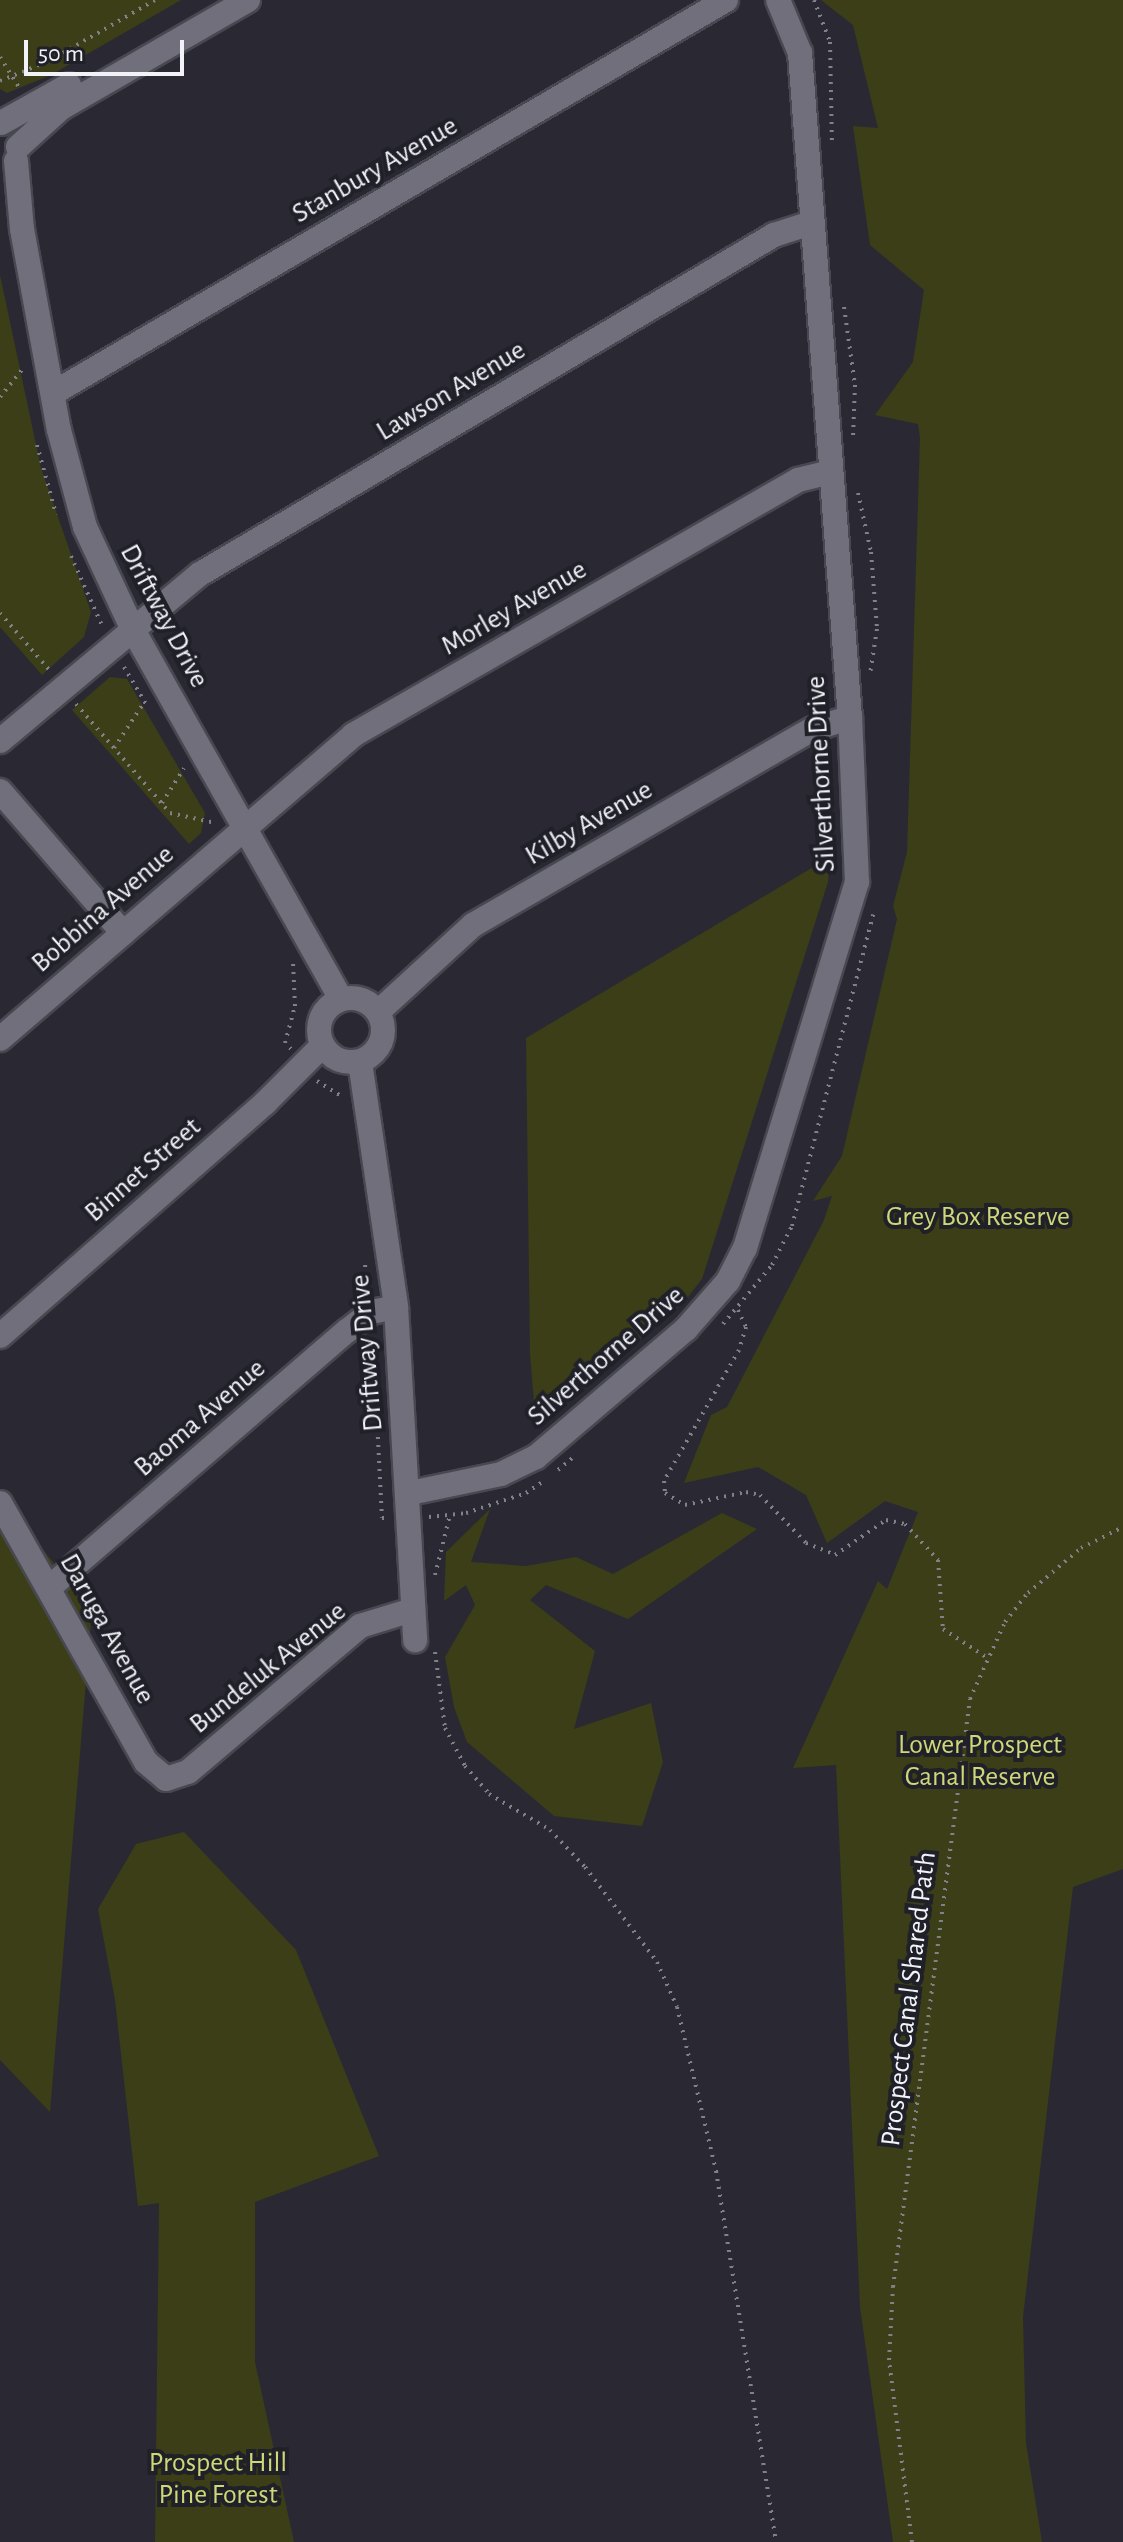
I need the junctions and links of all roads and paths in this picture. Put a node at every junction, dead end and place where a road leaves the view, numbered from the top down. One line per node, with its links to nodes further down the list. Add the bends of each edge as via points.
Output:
1 (155, 0): 7 (path, via 49,61)
2 (217, 0): 10 (street)
3 (248, 0): 11 (street, via 61,108)
4 (726, 0): 16 (street, Stanbury Avenue)
5 (778, 0): 13 (street, Silverthorne Drive, via 800,53)
6 (0, 57): 7 (path)
7 (12, 76): 8 (path); 9 (path)
8 (0, 81)
9 (23, 94)
10 (0, 123): 11 (street)
11 (12, 162): 14 (street, Driftway Drive)
12 (0, 191): 14 (street, Driftway Drive)
13 (810, 223): 18 (street, Silverthorne Drive); 20 (street, Lawson Avenue, via 774,235 200,574)
14 (22, 229): 16 (street, Driftway Drive)
15 (23, 369): 17 (path)
16 (55, 392): 20 (street, Driftway Drive, via 59,430 85,527)
17 (0, 397)
18 (831, 472): 23 (street, Silverthorne Drive); 30 (street, Morley Avenue, via 798,480 353,735)
19 (0, 613): 21 (path)
20 (132, 628): 21 (street, Lawson Avenue); 30 (street, Driftway Drive)
21 (64, 686): 24 (street, Lawson Avenue); 25 (path)
22 (145, 701): 25 (path)
23 (850, 718): 33 (street, Kilby Avenue, via 813,729 473,925); 40 (street, Silverthorne Drive, via 857,882 745,1248 728,1281 686,1329 536,1457 501,1474)
24 (0, 741)
25 (114, 748): 28 (path)
26 (184, 768): 28 (path)
27 (0, 791): 31 (street)
28 (162, 803): 29 (path, via 183,819)
29 (218, 823)
30 (245, 824): 31 (street, Bobbina Avenue); 32 (street, Driftway Drive)
31 (123, 933): 34 (street, Bobbina Avenue)
32 (341, 999): 33 (street, via 368,1003); 35 (street, via 323,1015)
33 (378, 1012): 36 (street, via 381,1042)
34 (0, 1039)
35 (322, 1046): 36 (street, via 345,1063); 39 (street, Binnet Street, via 265,1103)
36 (360, 1062): 37 (street, Driftway Drive)
37 (396, 1307): 40 (street, Driftway Drive); 45 (street, Baoma Avenue, via 371,1312 347,1331)
38 (738, 1310): 48 (path, via 746,1327 739,1350 669,1470 665,1493 685,1505 746,1492 760,1495 806,1543 835,1555 879,1524 905,1524 938,1560 943,1629)
39 (0, 1336)
40 (410, 1493): 46 (street, Driftway Drive)
41 (0, 1503): 45 (street, Daruga Avenue)
42 (450, 1515): 44 (path)
43 (1123, 1527): 48 (path, Prospect Canal Shared Path, via 1081,1548 1028,1593)
44 (434, 1581)
45 (50, 1587): 49 (street, Daruga Avenue, via 146,1762)
46 (412, 1610): 47 (street, Driftway Drive); 49 (street, Bundeluk Avenue, via 360,1626 188,1772)
47 (424, 1641): 50 (path, via 445,1728 465,1766 489,1794 550,1830 585,1867 657,1962 677,2007 716,2171)
48 (986, 1657): 51 (path, Prospect Canal Shared Path, via 970,1699 957,1775 893,2287 890,2375)
49 (166, 1779)
50 (776, 2542)
51 (912, 2542)

